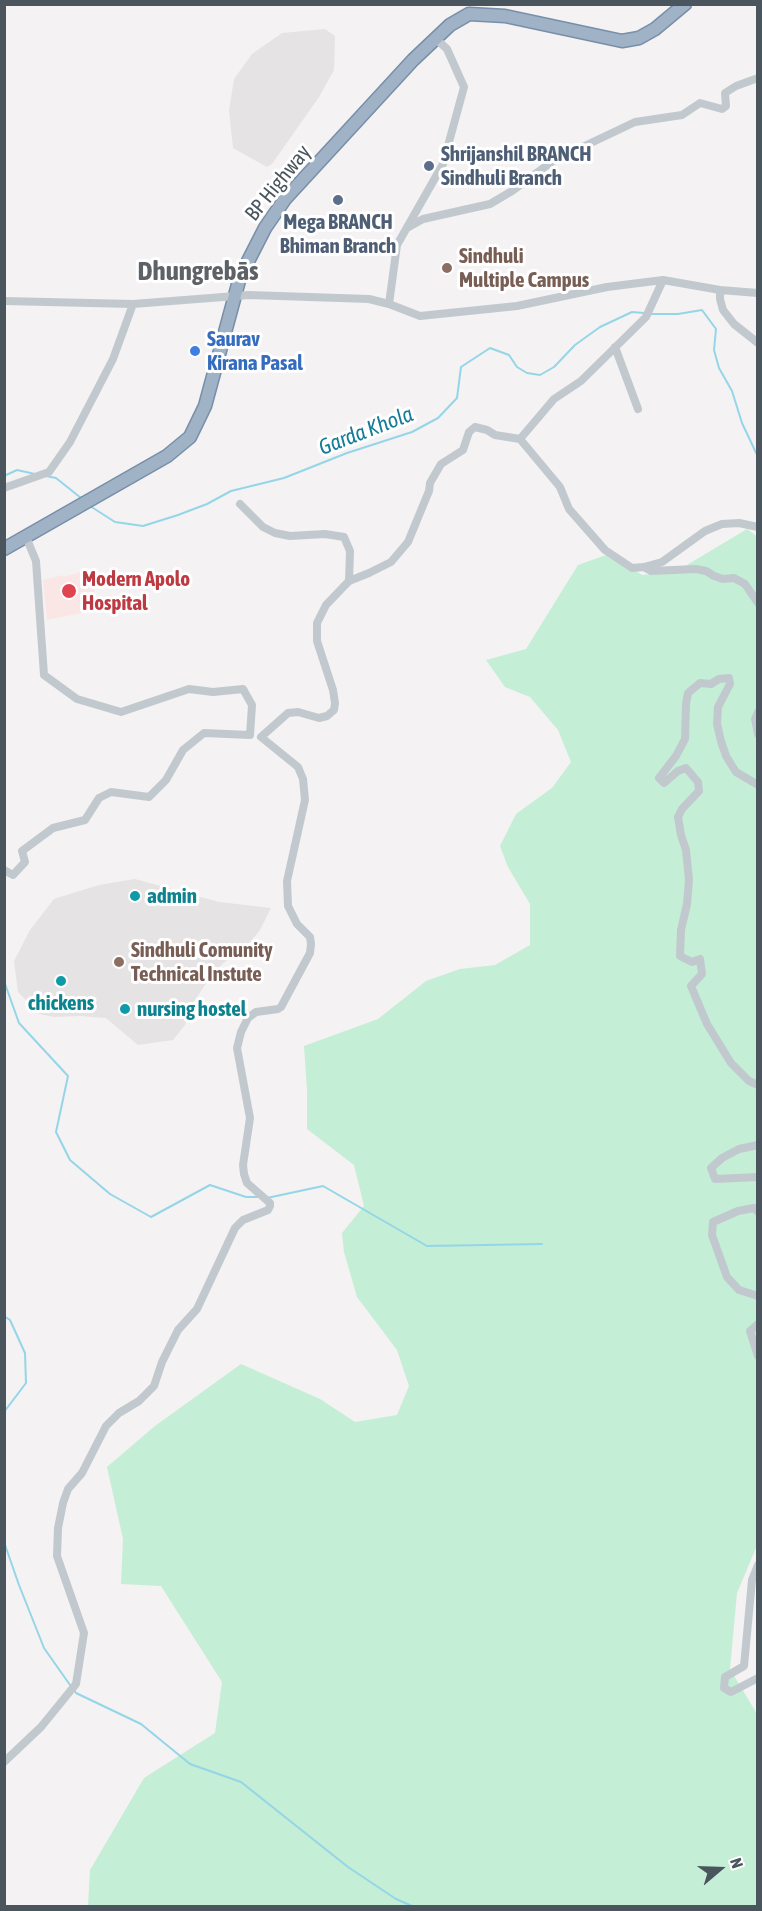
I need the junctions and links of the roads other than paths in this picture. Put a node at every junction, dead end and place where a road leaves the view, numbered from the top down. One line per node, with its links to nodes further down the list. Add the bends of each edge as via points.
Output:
1 (685, 4): 2 (highway, BP Highway, via 655,29 622,41 506,16 469,15)
2 (435, 38): 4 (street, via 447,49 464,87 443,164); 8 (highway, BP Highway, via 285,199 254,246)
3 (758, 78): 4 (street, via 725,93 726,106 722,109 699,103 681,115 635,123 553,160 490,204 423,219)
4 (405, 229): 11 (street, via 397,245)
5 (663, 280): 6 (street); 11 (street, via 517,306 420,316); 13 (street, via 646,317)
6 (720, 290): 7 (street); 12 (street, via 723,310)
7 (758, 293)
8 (234, 297): 10 (street); 11 (street, via 369,299); 19 (highway, BP Highway, via 201,417 190,436 176,450)
9 (4, 301): 10 (street)
10 (133, 304): 16 (street, via 113,359 70,442 49,472)
11 (389, 304)
12 (758, 344)
13 (615, 347): 14 (street); 15 (street, via 581,381 554,399)
14 (638, 409)
15 (520, 439): 21 (street, via 560,487 569,509 605,550 632,568); 22 (street, via 472,429 463,450 441,464 430,483 408,542 391,561)
16 (4, 488)
17 (240, 504): 22 (street, via 263,527 275,533 344,537 350,551)
18 (758, 527): 21 (street, via 722,524 705,531 662,562)
19 (26, 537): 20 (highway, BP Highway); 26 (street, via 36,561 44,675 77,699 121,712 189,689 243,689 252,705)
20 (4, 549)
21 (644, 567): 23 (street, via 651,571 696,569 723,579 734,578 745,584)
22 (348, 581): 27 (street, via 326,605 317,623 317,641 333,690 334,710 319,718 288,713)
23 (758, 603)
24 (758, 712): 25 (street)
25 (758, 734)
26 (250, 735): 27 (street); 29 (street, via 204,733 183,750 166,780 149,797 111,792 99,798 85,820 53,828 22,851 25,862 13,876)
27 (261, 737): 39 (street, via 298,767 303,779 305,800 287,881 288,906 311,944 281,1007 256,1012 248,1018 237,1048 250,1118 244,1174 247,1183 270,1206 235,1228 197,1309 178,1330 154,1386 105,1426 82,1473 68,1489 58,1528 57,1556 84,1633 76,1684 41,1727)
28 (758, 784): 30 (street, via 736,772 721,741 718,707 730,684 729,678 700,683 688,693 685,739 659,778 664,783 686,768 698,782 699,791 678,817 689,880 680,956 692,962 700,959 702,974 691,986 707,1024 731,1063)
29 (4, 870)
30 (758, 1085)
31 (758, 1145): 32 (street, via 739,1149 711,1168 715,1179)
32 (758, 1176)
33 (758, 1212): 34 (street, via 754,1208 738,1211 712,1221 712,1235 728,1277 739,1290)
34 (758, 1296)
35 (758, 1324): 36 (street, via 750,1332)
36 (758, 1356)
37 (758, 1565): 38 (street, via 752,1580 744,1666 724,1677 724,1688 731,1692)
38 (758, 1678)
39 (4, 1762)

